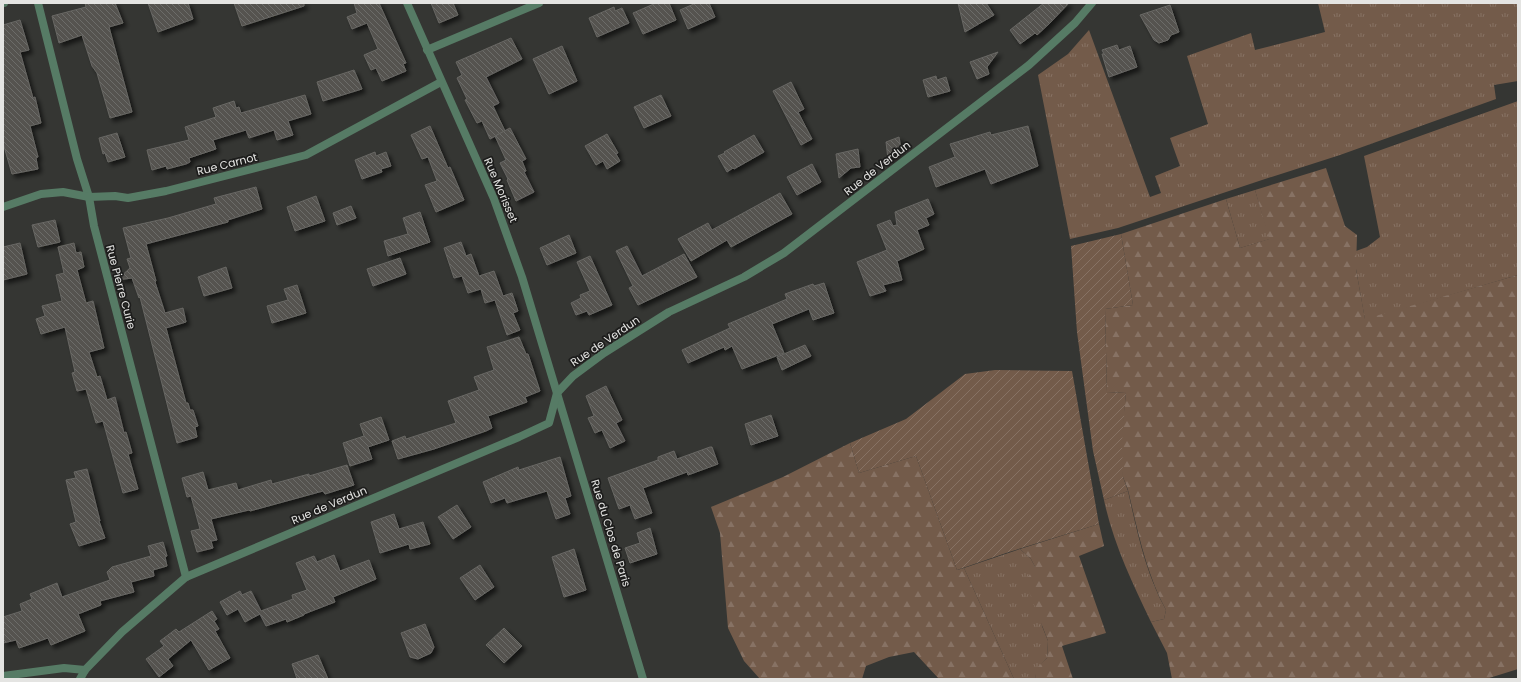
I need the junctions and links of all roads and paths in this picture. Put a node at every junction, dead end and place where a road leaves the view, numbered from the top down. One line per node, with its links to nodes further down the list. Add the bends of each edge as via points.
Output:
1 (38, 3): 7 (street, Rue Pierre Curie)
2 (407, 3): 5 (street, Rue Morisset)
3 (539, 3): 5 (street)
4 (1092, 3): 9 (street, Rue de Verdun, via 1075,23 1029,65 784,253 744,277 669,312 604,352 573,376)
5 (427, 50): 6 (street, Rue Morisset)
6 (441, 82): 7 (street, Rue Carnot, via 306,155 166,191 128,198); 9 (street, Rue Morisset, via 494,199 522,277)
7 (89, 197): 8 (street, Rue Carnot, via 63,192 41,194); 10 (street, Rue Pierre Curie, via 94,226)
8 (3, 207)
9 (557, 393): 10 (street, Rue de Verdun, via 550,423); 14 (street, Rue du Clos de Paris)
10 (186, 577): 11 (street, Rue de Verdun, via 122,632)
11 (85, 670): 12 (street, via 64,668); 13 (street, Rue de Verdun)
12 (3, 676)
13 (80, 679)
14 (643, 679)

